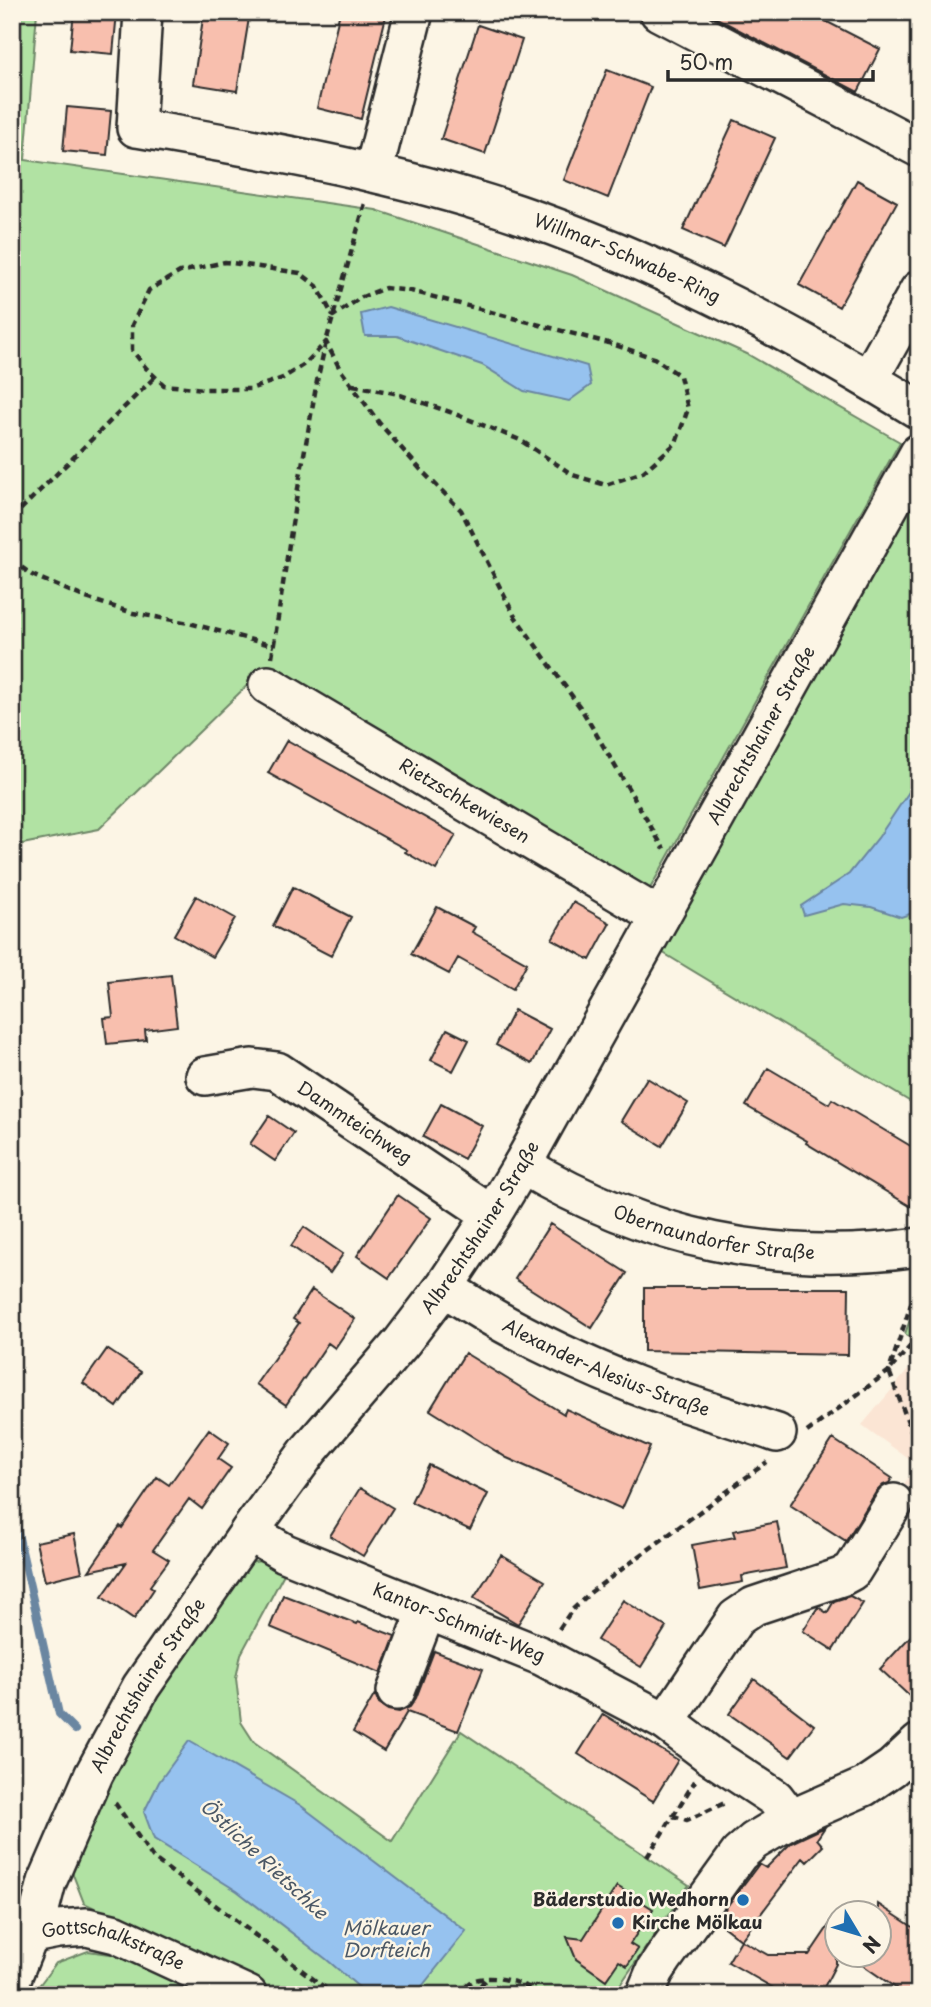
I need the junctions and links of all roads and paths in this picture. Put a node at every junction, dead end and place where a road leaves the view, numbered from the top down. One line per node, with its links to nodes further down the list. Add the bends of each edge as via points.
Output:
1 (143, 12): 5 (street, Willmar-Schwabe-Ring, via 136,128)
2 (414, 12): 5 (street)
3 (659, 12): 4 (street)
4 (919, 148)
5 (373, 173): 7 (path); 10 (street, Willmar-Schwabe-Ring, via 489,205 608,247 719,297)
6 (919, 290): 10 (street)
7 (333, 316): 8 (path); 9 (path, via 317,286 300,273 225,262 180,272 149,290 131,325 132,350); 11 (path, via 385,288 411,291 654,358 680,376 688,409 676,443 643,472 606,485 573,475 520,440 450,412)
8 (326, 342): 9 (path, via 283,378 250,389 164,385); 11 (path); 16 (path)
9 (155, 377): 14 (path)
10 (869, 379): 12 (street, Willmar-Schwabe-Ring)
11 (354, 385): 18 (path, via 380,424 461,510 514,615 582,710)
12 (919, 410)
13 (919, 453): 18 (street, Albrechtshainer Straße)
14 (12, 518)
15 (12, 560): 16 (path, via 32,575 86,598)
16 (274, 646): 17 (path)
17 (268, 685): 19 (street, Rietzschkewiesen)
18 (681, 878): 19 (street, Albrechtshainer Straße)
19 (660, 917): 21 (street, Albrechtshainer Straße)
20 (205, 1076): 22 (street, Dammteichweg, via 252,1068 277,1071)
21 (522, 1165): 22 (street, Albrechtshainer Straße); 23 (street, Obernaundorfer Straße, via 591,1202 710,1242 843,1254)
22 (492, 1215): 25 (street, Albrechtshainer Straße)
23 (919, 1247)
24 (919, 1280): 27 (path)
25 (444, 1287): 28 (street, Alexander-Alesius-Straße, via 557,1351); 31 (street, Albrechtshainer Straße, via 309,1450)
26 (919, 1336): 27 (path)
27 (889, 1371): 28 (path); 29 (path)
28 (783, 1443): 33 (path, via 591,1592 572,1610)
29 (919, 1452)
30 (894, 1503): 35 (street, via 852,1571 754,1606 736,1618)
31 (249, 1532): 32 (street, Kantor-Schmidt-Weg, via 285,1553); 38 (street, Albrechtshainer Straße, via 141,1687)
32 (427, 1610): 33 (street, Kantor-Schmidt-Weg); 34 (street)
33 (541, 1656): 35 (street, Kantor-Schmidt-Weg)
34 (396, 1691)
35 (666, 1722): 37 (street, Kantor-Schmidt-Weg)
36 (919, 1743): 41 (street, via 864,1787)
37 (711, 1756): 40 (path); 41 (street, Kantor-Schmidt-Weg, via 775,1798)
38 (94, 1774): 43 (street, Albrechtshainer Straße, via 47,1882 40,1909); 47 (path, via 153,1858 328,1990)
39 (728, 1802): 40 (path, via 687,1820)
40 (673, 1816): 42 (path)
41 (791, 1819): 51 (street, via 739,1854 663,1959)
42 (647, 1857)
43 (21, 1936): 44 (street, Albrechtshainer Straße, via 22,1958); 46 (street, Gottschalkstraße, via 87,1927 116,1934)
44 (12, 1978)
45 (485, 1980): 48 (path, via 473,1980); 49 (path); 50 (path, via 502,1978)
46 (248, 1995)
47 (328, 1995)
48 (458, 1995)
49 (473, 1995)
50 (540, 1995)
51 (645, 1995)

